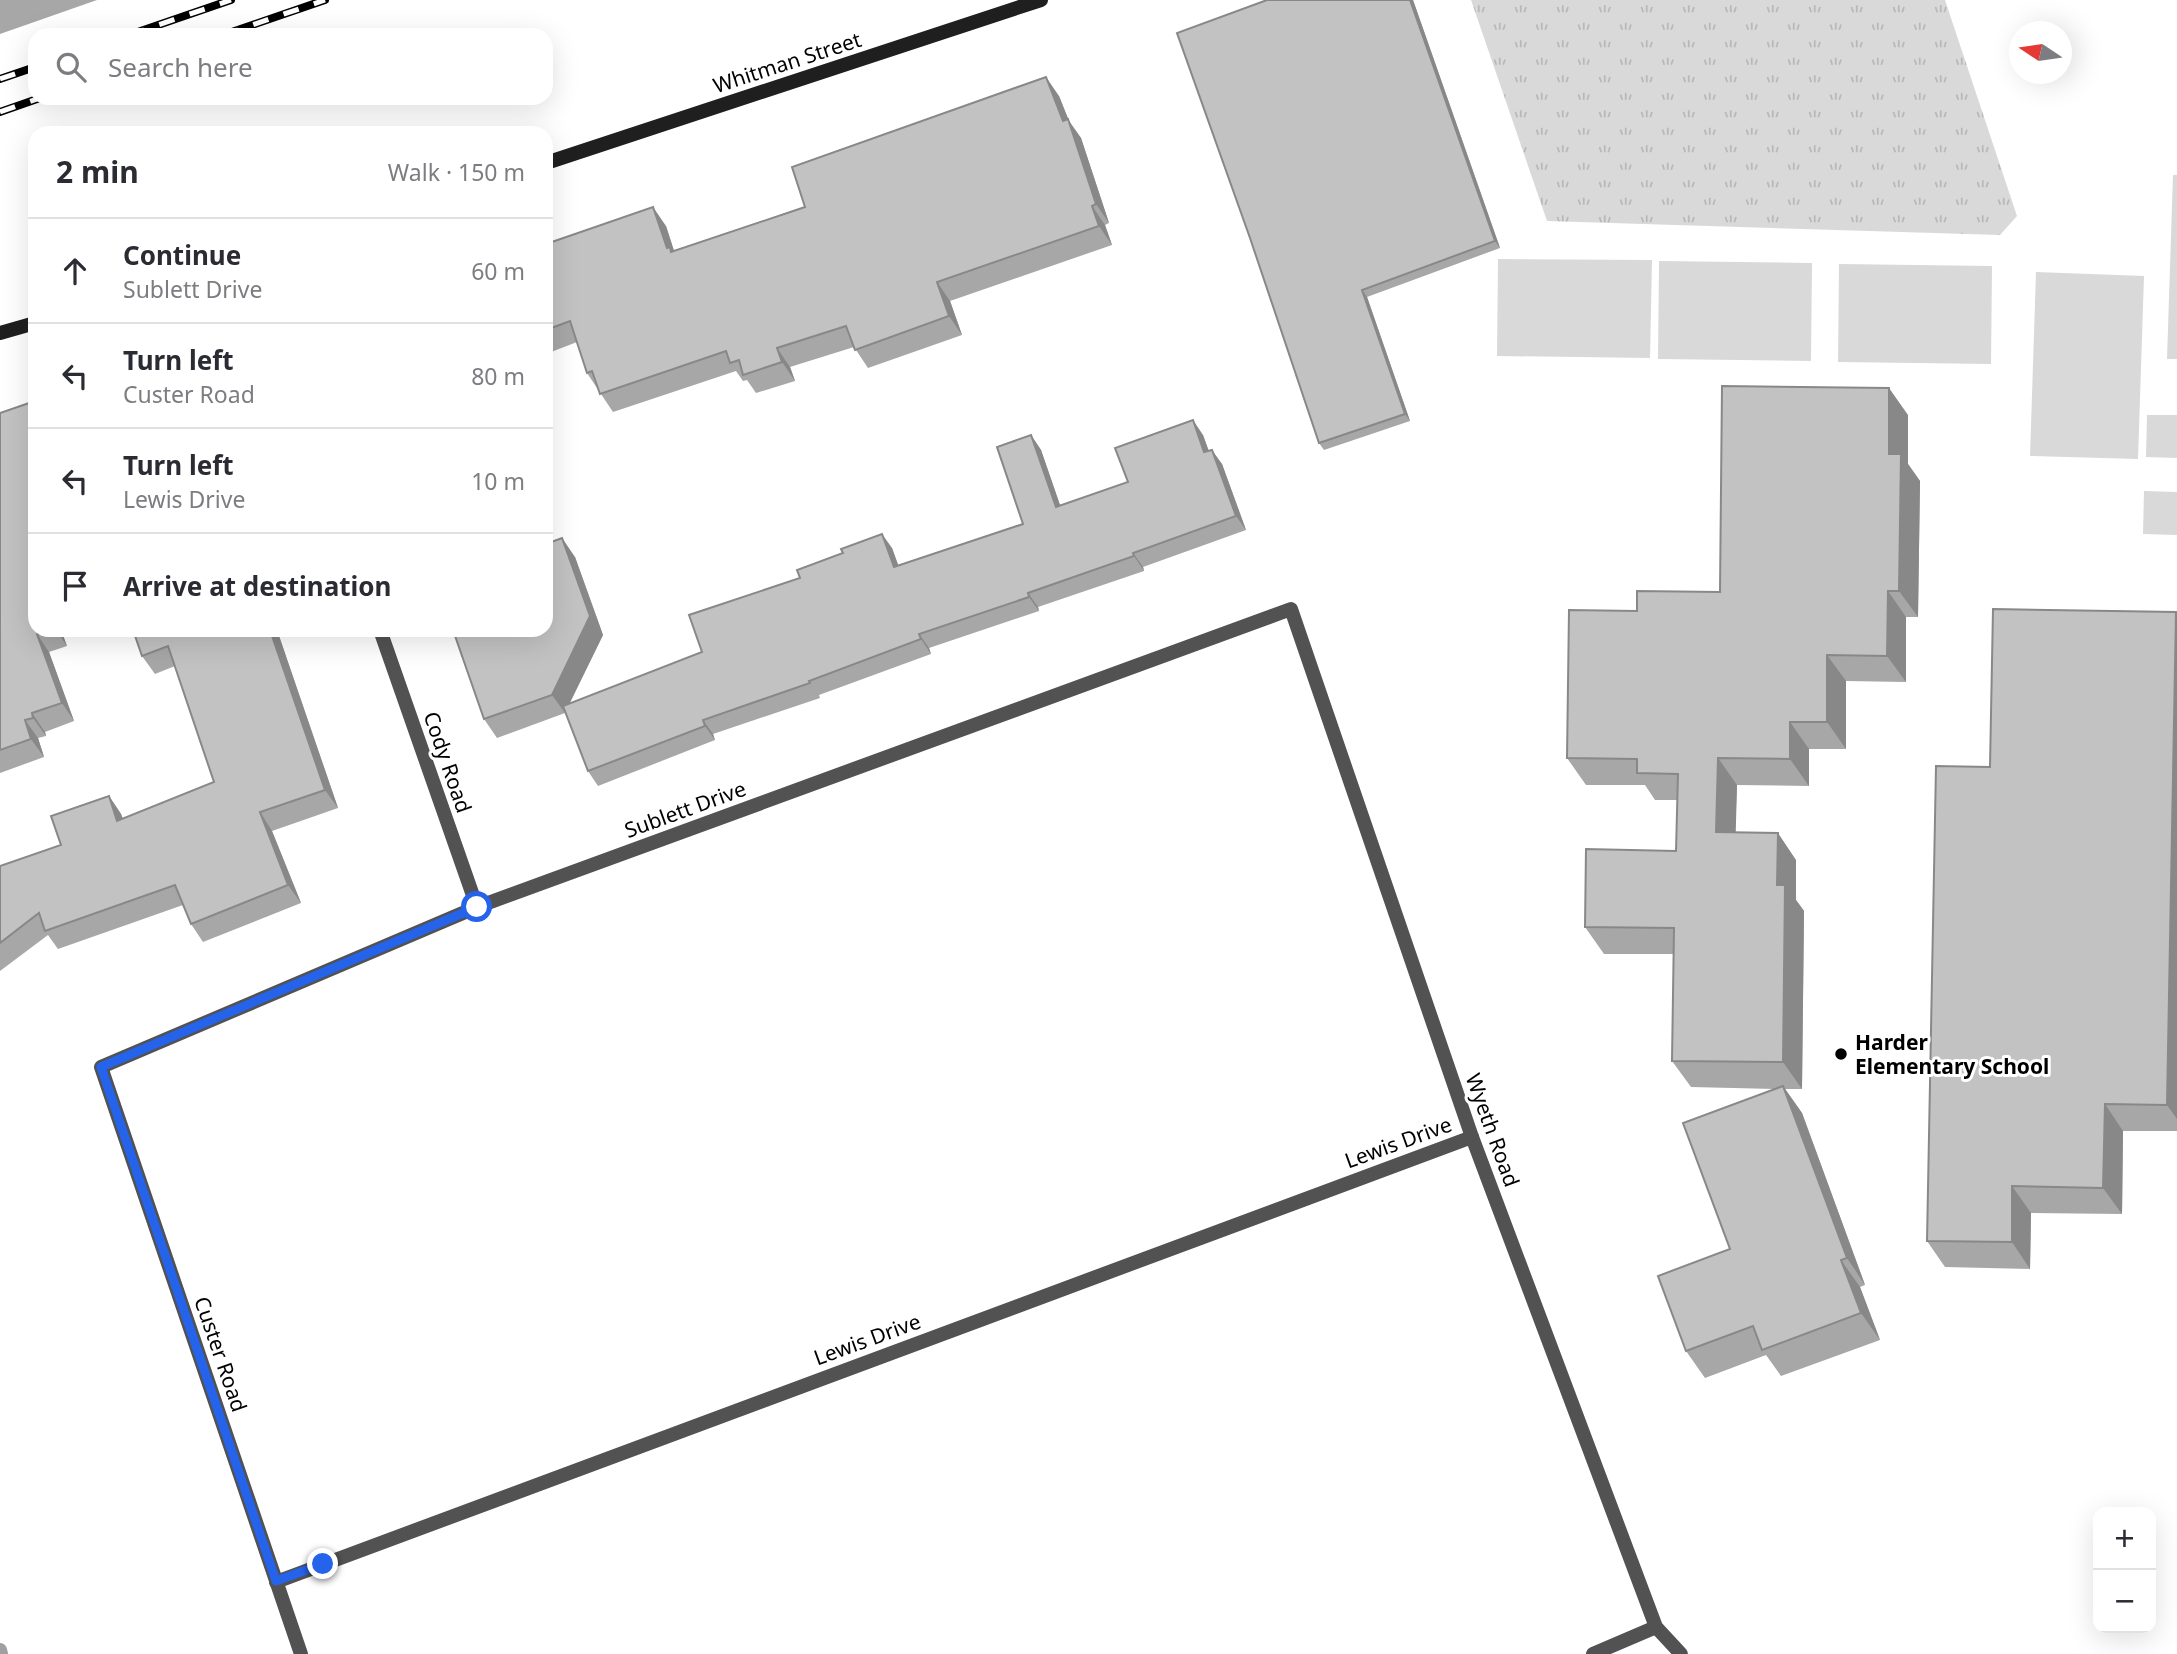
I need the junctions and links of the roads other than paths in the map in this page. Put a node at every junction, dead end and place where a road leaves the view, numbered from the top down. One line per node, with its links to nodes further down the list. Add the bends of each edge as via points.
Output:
1 (1041, 0): 2 (street, Whitman Street)
2 (553, 161)
3 (28, 325): 4 (street)
4 (0, 333)
5 (1291, 609): 7 (street, Sublett Drive); 9 (street, Wyeth Road)
6 (382, 637): 7 (street, Cody Road)
7 (477, 907): 8 (street, Sublett Drive)
8 (101, 1067): 10 (street, Custer Road)
9 (1472, 1137): 10 (street, Lewis Drive); 11 (street, Wyeth Road)
10 (276, 1581): 12 (street, Custer Road)
11 (1656, 1627): 13 (street); 14 (street, Wyeth Road)
12 (301, 1654)
13 (1593, 1654)
14 (1681, 1654)

